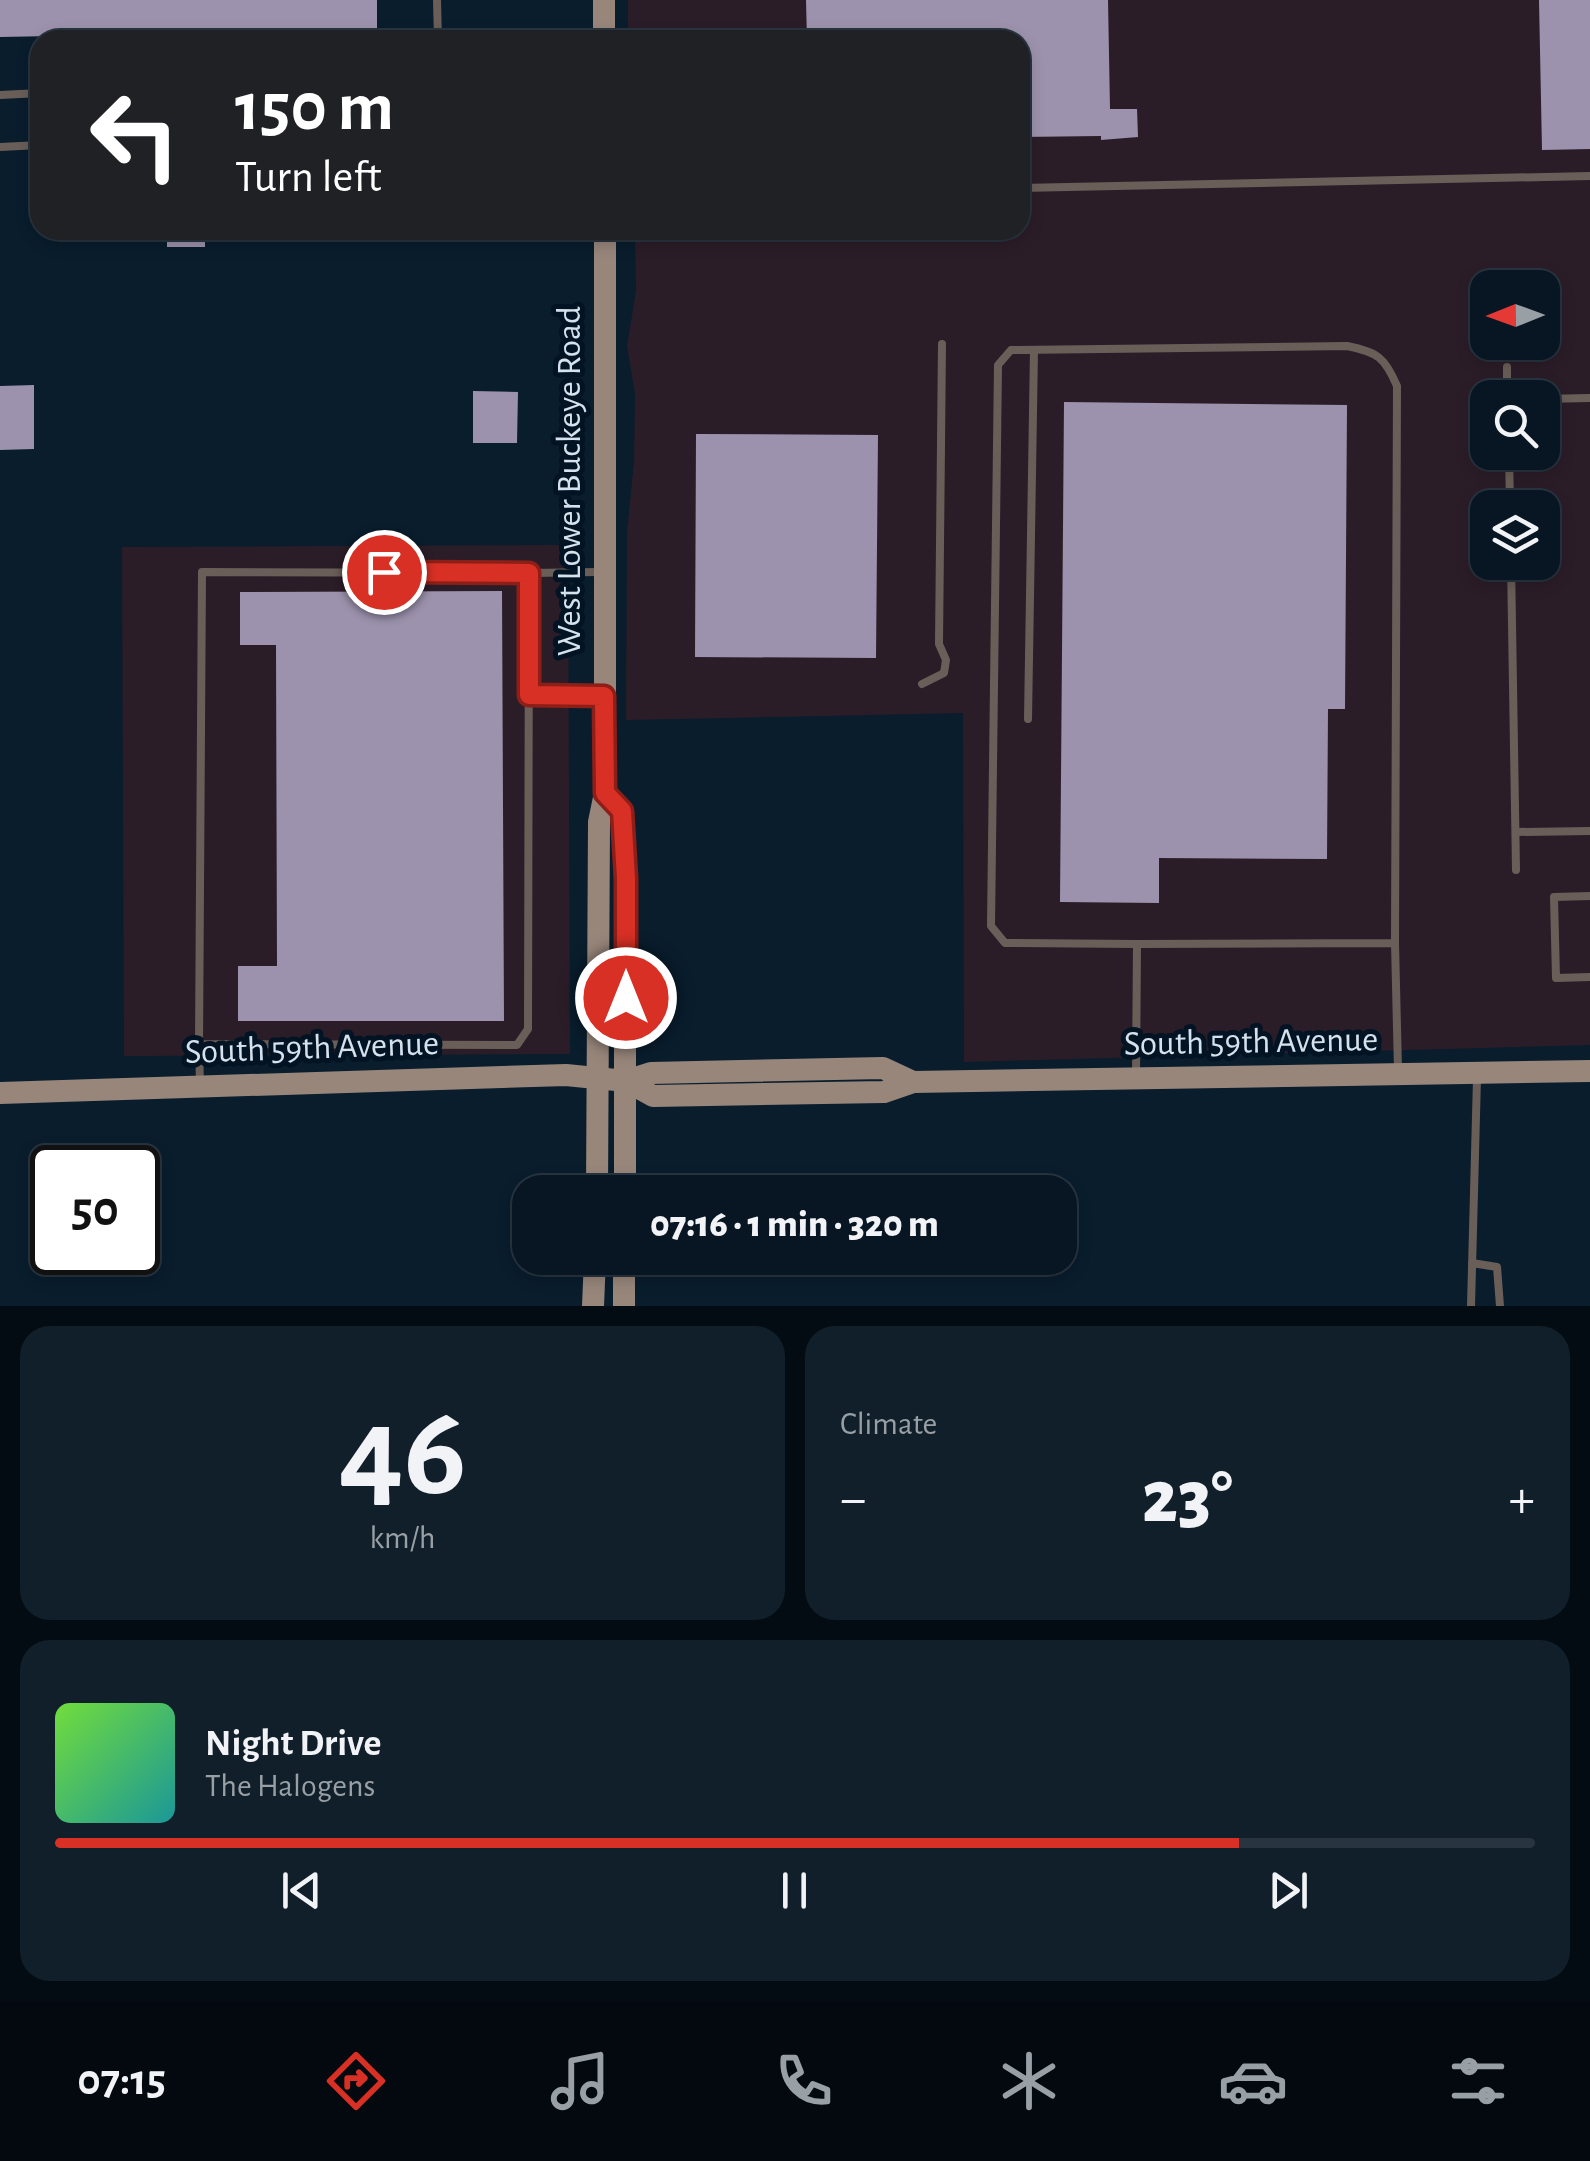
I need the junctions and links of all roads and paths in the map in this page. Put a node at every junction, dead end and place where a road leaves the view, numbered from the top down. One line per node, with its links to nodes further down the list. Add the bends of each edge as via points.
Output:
1 (437, 0): 3 (lane)
2 (604, 0): 4 (main road)
3 (438, 30)
4 (604, 30)
5 (0, 94): 6 (lane)
6 (30, 94)
7 (30, 146): 8 (lane)
8 (0, 147)
9 (1590, 176): 10 (lane)
10 (1030, 188)
11 (605, 240): 18 (main road, West Lower Buckeye Road)
12 (942, 344): 21 (lane, via 939,644 946,660 944,673)
13 (1034, 350): 24 (lane); 30 (lane, via 1347,346 1388,363 1397,386); 31 (lane, via 1011,350 998,365 990,926 1004,943)
14 (1507, 367): 15 (lane)
15 (1507, 380)
16 (1590, 398): 17 (lane)
17 (1560, 399)
18 (604, 572): 19 (lane); 23 (main road, West Lower Buckeye Road)
19 (529, 573): 22 (lane); 33 (lane, via 202,572)
20 (1511, 580): 27 (lane)
21 (922, 684)
22 (529, 695): 23 (lane); 33 (lane, via 528,1029 516,1045)
23 (604, 696): 25 (main road, West Lower Buckeye Road)
24 (1028, 719)
25 (605, 793): 37 (main road, West Lower Buckeye Road, via 599,822); 39 (main road, West Lower Buckeye Road, via 622,811 625,844)
26 (1590, 830): 27 (lane)
27 (1516, 832): 28 (lane)
28 (1516, 870)
29 (1590, 896): 32 (lane, via 1554,897 1556,978)
30 (1395, 943): 31 (lane); 36 (lane)
31 (1138, 944): 38 (lane)
32 (1590, 977)
33 (199, 1044): 40 (lane)
34 (1590, 1072): 35 (main road, South 59th Avenue)
35 (1477, 1073): 36 (main road, South 59th Avenue); 44 (lane)
36 (1398, 1074): 38 (main road, South 59th Avenue)
37 (599, 1079): 39 (main road, South 59th Avenue); 40 (main road, South 59th Avenue); 42 (main road, West Lower Buckeye Road)
38 (1136, 1080): 39 (main road, South 59th Avenue, via 913,1082 884,1092 653,1096)
39 (626, 1081): 43 (main road, West Lower Buckeye Road)
40 (200, 1086): 41 (main road, South 59th Avenue)
41 (0, 1093)
42 (597, 1175)
43 (625, 1175)
44 (1472, 1264): 49 (lane); 50 (lane, via 1497,1267)
45 (594, 1275): 47 (main road)
46 (624, 1275): 48 (main road)
47 (593, 1306)
48 (624, 1306)
49 (1471, 1306)
50 (1500, 1306)

